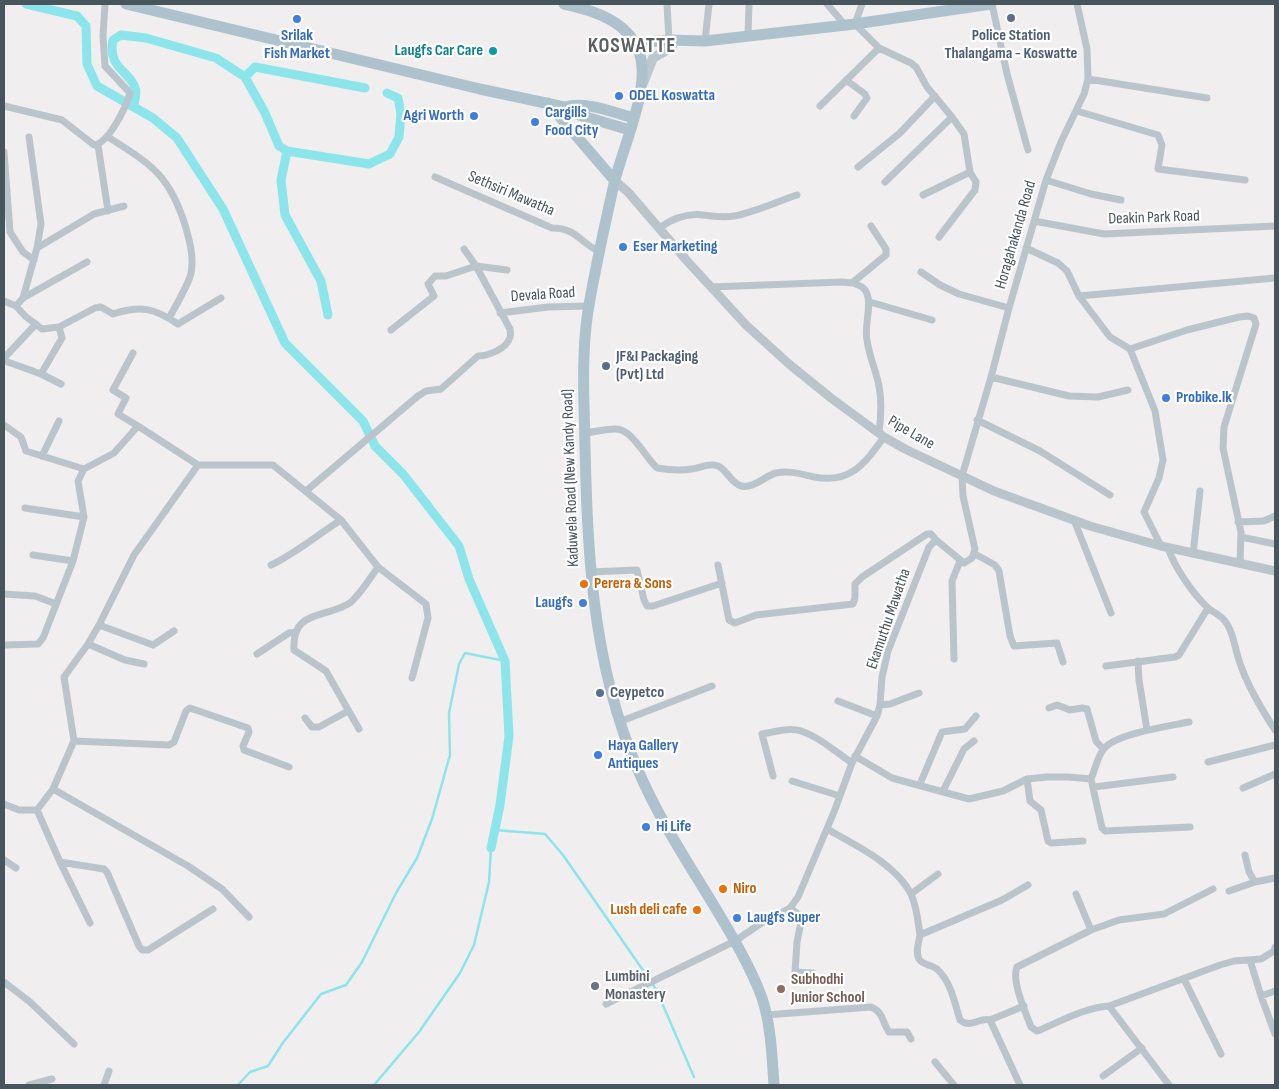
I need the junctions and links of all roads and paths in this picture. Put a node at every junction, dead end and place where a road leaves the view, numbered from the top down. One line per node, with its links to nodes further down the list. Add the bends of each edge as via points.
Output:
1 (105, 4): 33 (street, via 105,66 130,93)
2 (126, 4): 23 (main road)
3 (564, 4): 16 (main road, via 609,18)
4 (667, 4): 15 (street)
5 (709, 4): 14 (street)
6 (749, 4): 13 (street)
7 (827, 4): 12 (street)
8 (862, 4): 12 (street)
9 (991, 4): 11 (main road); 35 (street)
10 (1077, 4): 18 (street, Horagahakanda Road, via 1087,49)
11 (922, 9): 12 (main road)
12 (850, 25): 13 (main road); 17 (street)
13 (748, 35): 14 (main road)
14 (705, 41): 15 (main road)
15 (671, 43): 16 (main road); 20 (main road, via 653,58)
16 (637, 46): 20 (main road, Kaduwela Road (New Kandy Road), via 642,68)
17 (879, 48): 19 (street); 21 (street, via 916,67)
18 (1088, 79): 22 (street); 27 (street, Horagahakanda Road)
19 (846, 80): 25 (street); 28 (street, via 867,98)
20 (641, 87): 30 (main road, Kaduwela Road (New Kandy Road))
21 (935, 96): 29 (street); 37 (street, via 900,133)
22 (1207, 98)
23 (548, 103): 26 (main road); 42 (main road)
24 (4, 106): 34 (street, via 62,120)
25 (820, 106)
26 (564, 107): 30 (main road, via 584,105); 31 (main road, via 579,115)
27 (1077, 111): 40 (street, Horagahakanda Road); 41 (street, via 1158,135 1162,145 1158,169)
28 (854, 116)
29 (952, 116): 38 (street, via 964,134); 43 (street)
30 (634, 118): 31 (main road, Kaduwela Road (New Kandy Road))
31 (630, 130): 42 (main road, Kaduwela Road (New Kandy Road))
32 (29, 137): 54 (street, via 40,224)
33 (108, 137): 34 (street); 75 (street, via 147,162 167,183 178,204 192,248 191,274)
34 (98, 145): 48 (street)
35 (1028, 150)
36 (4, 152): 58 (street, via 10,232 23,252)
37 (858, 166)
38 (970, 172): 44 (street); 53 (street, via 976,182 975,190)
39 (435, 177): 57 (street, Sethsiri Mawatha, via 552,228 573,232 589,247)
40 (1046, 180): 46 (street); 49 (street, Horagahakanda Road)
41 (1244, 180)
42 (615, 181): 52 (street, Pipe Lane); 57 (main road, Kaduwela Road (New Kandy Road))
43 (885, 182)
44 (923, 194)
45 (797, 195): 52 (street, via 734,216 696,214 672,220)
46 (1120, 200)
47 (124, 206): 48 (street)
48 (108, 211): 54 (street, via 94,214)
49 (1034, 220): 51 (street, Deakin Park Road, via 1104,234); 55 (street, Horagahakanda Road)
50 (871, 226): 64 (street, via 886,248 886,256)
51 (1275, 226)
52 (659, 228): 65 (street, Pipe Lane)
53 (939, 237)
54 (37, 248): 58 (street)
55 (1026, 248): 66 (street, via 1058,263 1067,271); 73 (street, Horagahakanda Road)
56 (464, 249): 60 (street)
57 (600, 252): 72 (main road, Kaduwela Road (New Kandy Road))
58 (34, 260): 67 (street)
59 (87, 262): 67 (street)
60 (476, 266): 61 (street); 74 (street); 79 (street, via 446,276 435,276 428,284 434,296)
61 (507, 270)
62 (921, 272): 73 (street, via 959,294)
63 (1275, 278): 66 (street)
64 (852, 283): 65 (street); 70 (street, via 862,286)
65 (711, 287): 91 (street, Pipe Lane, via 789,364)
66 (1079, 296): 80 (street, via 1110,337)
67 (23, 298): 71 (street)
68 (221, 298): 75 (street, via 183,323 178,324)
69 (4, 301): 71 (street)
70 (870, 302): 76 (street); 91 (street, via 866,340 880,387)
71 (16, 306): 77 (street)
72 (589, 306): 74 (street, Devala Road, via 548,306); 90 (main road, Kaduwela Road (New Kandy Road), via 584,355)
73 (1009, 308): 83 (street, Horagahakanda Road)
74 (500, 313): 96 (street, via 510,328 506,344 488,356 478,356 441,389 418,396)
75 (169, 318): 78 (street, via 142,308 113,314 101,307)
76 (932, 320)
77 (36, 324): 78 (street, via 42,329); 82 (street, via 5,357 5,361)
78 (59, 327): 82 (street, via 62,338)
79 (391, 330)
80 (1130, 349): 104 (street, via 1240,317 1254,318 1256,324 1224,427 1223,448); 108 (street, via 1158,421 1163,460 1144,512)
81 (133, 353): 89 (street, via 113,390 126,398 118,414)
82 (41, 374): 84 (street)
83 (991, 377): 85 (street, via 1069,396 1098,398); 86 (street, Horagahakanda Road)
84 (61, 384)
85 (1128, 390)
86 (977, 420): 95 (street, Horagahakanda Road); 98 (street, via 1040,451)
87 (59, 421): 92 (street)
88 (4, 426): 92 (street, via 21,437 26,451)
89 (138, 426): 93 (street); 94 (street, via 114,453)
90 (584, 433): 91 (street, via 623,430 657,468 691,470 715,465 737,484 749,486 775,474 789,472 827,478 845,476 868,460); 118 (main road, Kaduwela Road (New Kandy Road))
91 (881, 434): 95 (street, Pipe Lane)
92 (42, 456): 94 (street)
93 (198, 465): 96 (street, via 273,465); 125 (street, via 134,555)
94 (84, 469): 101 (street, via 78,481)
95 (962, 476): 103 (street, Pipe Lane); 109 (street)
96 (306, 491): 102 (street)
97 (1200, 491): 110 (street)
98 (1110, 495)
99 (25, 508): 101 (street)
100 (1275, 516): 104 (street, via 1264,521)
101 (84, 517): 113 (street)
102 (341, 520): 115 (street, via 292,555); 117 (street)
103 (1074, 520): 108 (street, Pipe Lane); 124 (street)
104 (1238, 522): 105 (street)
105 (1241, 537): 107 (street); 114 (street)
106 (936, 540): 112 (street); 120 (street, via 927,534 862,577 855,584 852,604 756,615 735,623 729,620); 140 (street, Ekamuthu Mawatha, via 929,547 888,652)
107 (1275, 544)
108 (1164, 547): 110 (street, Pipe Lane); 123 (street)
109 (974, 554): 112 (street, via 966,562); 133 (street, via 1000,571 1014,646 1057,643)
110 (1193, 554): 114 (street, Pipe Lane)
111 (34, 556): 113 (street)
112 (960, 560): 131 (street, via 952,581)
113 (73, 562): 122 (street)
114 (1240, 563): 119 (street, Pipe Lane)
115 (271, 565)
116 (718, 565): 120 (street)
117 (378, 567): 127 (street, via 352,602 309,618 297,627); 136 (street, via 426,604 428,618)
118 (590, 572): 120 (street, via 638,570 646,606); 146 (main road, Kaduwela Road (New Kandy Road), via 601,652)
119 (1275, 572)
120 (722, 583)
121 (4, 594): 122 (street, via 35,596)
122 (56, 604): 129 (street, via 38,644)
123 (1208, 608): 132 (street, via 1179,655); 150 (street, via 1228,627 1241,668)
124 (1111, 613)
125 (99, 625): 126 (street, via 153,645); 128 (street)
126 (174, 631)
127 (296, 632): 130 (street, via 289,633); 142 (street, via 294,650 326,671)
128 (88, 644): 134 (street, via 125,660); 152 (street, via 64,677)
129 (4, 645)
130 (257, 654)
131 (954, 659)
132 (1138, 661): 135 (street); 149 (street)
133 (1063, 662)
134 (144, 664)
135 (1106, 666)
136 (412, 678)
137 (712, 686): 146 (street)
138 (919, 693): 140 (street)
139 (838, 701): 143 (street)
140 (880, 705): 143 (street, Ekamuthu Mawatha)
141 (1049, 708): 154 (street, via 1057,705 1070,710 1087,709 1096,741)
142 (348, 710): 145 (street, via 319,728 312,727); 148 (street)
143 (877, 716): 155 (street, Ekamuthu Mawatha)
144 (976, 716): 164 (street, via 965,729 942,732)
145 (305, 718)
146 (619, 722): 193 (main road, Kaduwela Road (New Kandy Road), via 653,803)
147 (1189, 722): 149 (street)
148 (359, 729)
149 (1147, 730): 154 (street, via 1114,741)
150 (1275, 730)
151 (974, 740): 168 (street, via 964,749)
152 (74, 741): 157 (street, via 169,745 174,742 190,708 248,728 244,750); 167 (street)
153 (1275, 745): 156 (street)
154 (1104, 749): 161 (street)
155 (853, 760): 159 (street, via 801,731 762,734); 164 (street, via 892,778); 169 (street, Ekamuthu Mawatha)
156 (1208, 762)
157 (289, 767)
158 (1275, 774): 166 (street)
159 (773, 776)
160 (1173, 777): 165 (street)
161 (1091, 779): 162 (street, via 1068,776); 165 (street)
162 (1027, 780): 168 (street, via 1003,791 969,799); 174 (street, via 1030,801 1041,810 1048,841)
163 (792, 781): 169 (street)
164 (920, 784): 168 (street)
165 (1094, 787): 172 (street, via 1105,831)
166 (1243, 788)
167 (53, 789): 171 (street); 189 (street, via 188,866 222,889)
168 (943, 791)
169 (840, 796): 173 (street, Ekamuthu Mawatha)
170 (4, 804): 171 (street, via 19,810)
171 (37, 810): 177 (street)
172 (1190, 827)
173 (827, 829): 185 (street, via 880,860); 187 (street, Ekamuthu Mawatha, via 798,897)
174 (1083, 840)
175 (1244, 855): 181 (street)
176 (4, 860): 178 (street)
177 (60, 862): 188 (street, via 104,869 142,950 148,950); 190 (street)
178 (16, 868)
179 (938, 874): 185 (street)
180 (1275, 878): 181 (street)
181 (1255, 882): 184 (street)
182 (1028, 885): 192 (street, via 1002,900)
183 (1213, 889): 191 (street, via 1164,914 1119,920)
184 (1228, 891)
185 (911, 894): 192 (street)
186 (1076, 894): 191 (street)
187 (790, 908): 193 (street); 196 (street, via 802,917 795,972)
188 (213, 909)
189 (249, 917)
190 (90, 923)
191 (1092, 930): 202 (street, via 1017,967 1016,979)
192 (920, 935): 205 (street, via 918,958 940,972 948,984 960,1020 970,1024)
193 (735, 941): 201 (street); 204 (main road, Kaduwela Road (New Kandy Road), via 753,976)
194 (1275, 947): 195 (street, via 1261,959)
195 (1250, 960): 197 (street, via 1220,965); 200 (street)
196 (813, 973)
197 (1184, 979): 203 (street); 210 (street)
198 (4, 982): 208 (street)
199 (1275, 991): 200 (street)
200 (1261, 996): 206 (street)
201 (606, 1004)
202 (1024, 1006): 203 (street, via 1031,1027 1037,1031 1088,1009); 205 (street)
203 (1109, 1006): 209 (street)
204 (766, 1015): 207 (street, via 871,1007 882,1016 888,1032 906,1032); 217 (main road, Kaduwela Road (New Kandy Road))
205 (990, 1020): 219 (street)
206 (1275, 1034)
207 (912, 1039)
208 (74, 1044)
209 (1142, 1048): 213 (street); 220 (street)
210 (1221, 1054)
211 (935, 1062): 218 (street)
212 (109, 1071): 216 (street)
213 (1103, 1076)
214 (52, 1080): 215 (street)
215 (30, 1085)
216 (104, 1085)
217 (774, 1085)
218 (954, 1085)
219 (1020, 1085)
220 (1169, 1085)

